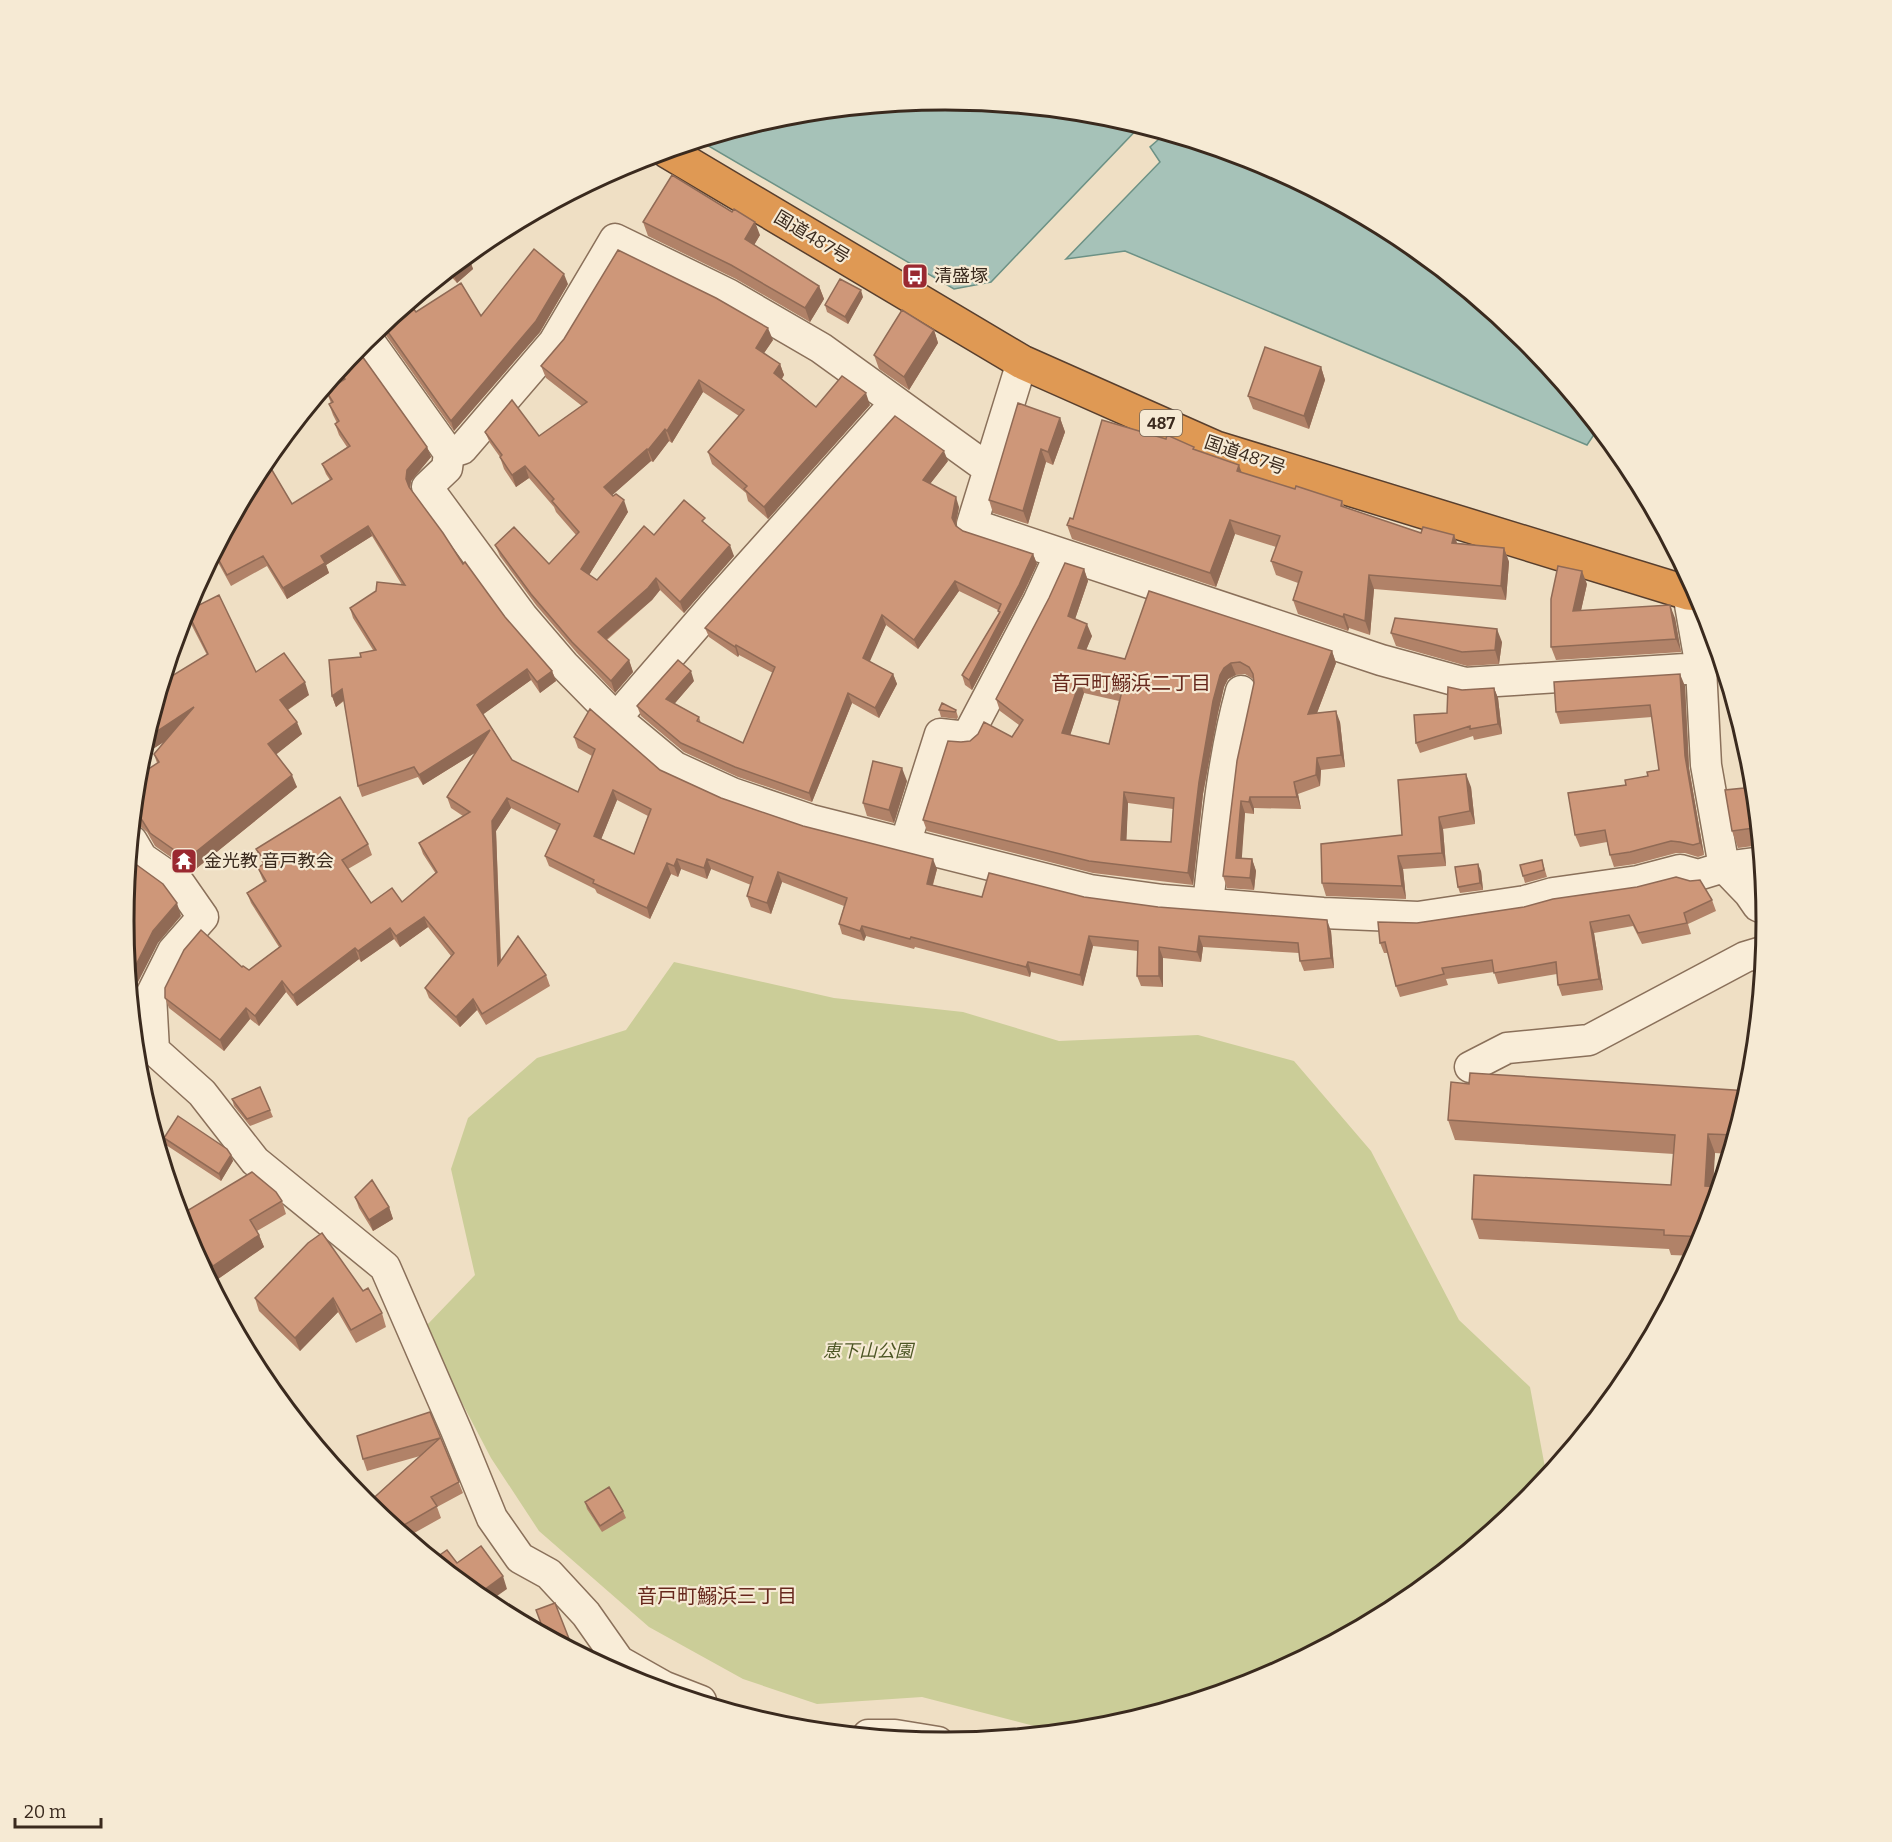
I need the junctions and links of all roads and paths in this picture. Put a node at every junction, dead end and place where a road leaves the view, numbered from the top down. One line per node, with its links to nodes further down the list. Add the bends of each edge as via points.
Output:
1 (676, 156): 3 (highway, 国道487号 / 487)
2 (373, 346): 5 (street)
3 (1022, 362): 6 (street); 8 (highway, 国道487号 / 487, via 1216,448)
4 (896, 402): 5 (street, via 821,348 728,294 615,239 554,342 462,449); 6 (street); 12 (street)
5 (449, 453): 12 (street, via 447,468 427,487 522,616)
6 (990, 470): 7 (street, via 972,524)
7 (1060, 554): 10 (street, via 1381,660 1465,683); 13 (street, via 967,737 940,734)
8 (1687, 591)
9 (1694, 607): 10 (street)
10 (1701, 668): 16 (street, via 1706,765)
11 (1241, 691): 17 (street, via 1220,799)
12 (616, 718): 13 (street, via 675,767 732,793 812,820)
13 (905, 844): 17 (street, via 1090,890)
14 (138, 851): 21 (street, via 180,884 203,917 173,951 151,995 154,1050 202,1093 255,1161 385,1268 492,1518 520,1558 549,1574 586,1614 619,1660)
15 (1756, 863): 16 (street)
16 (1724, 867): 17 (street, via 1698,875 1680,870 1525,901 1418,917); 18 (street)
17 (1208, 904)
18 (1757, 904)
19 (1756, 954): 20 (street, via 1589,1040 1507,1048)
20 (1470, 1066)
21 (640, 1673)

